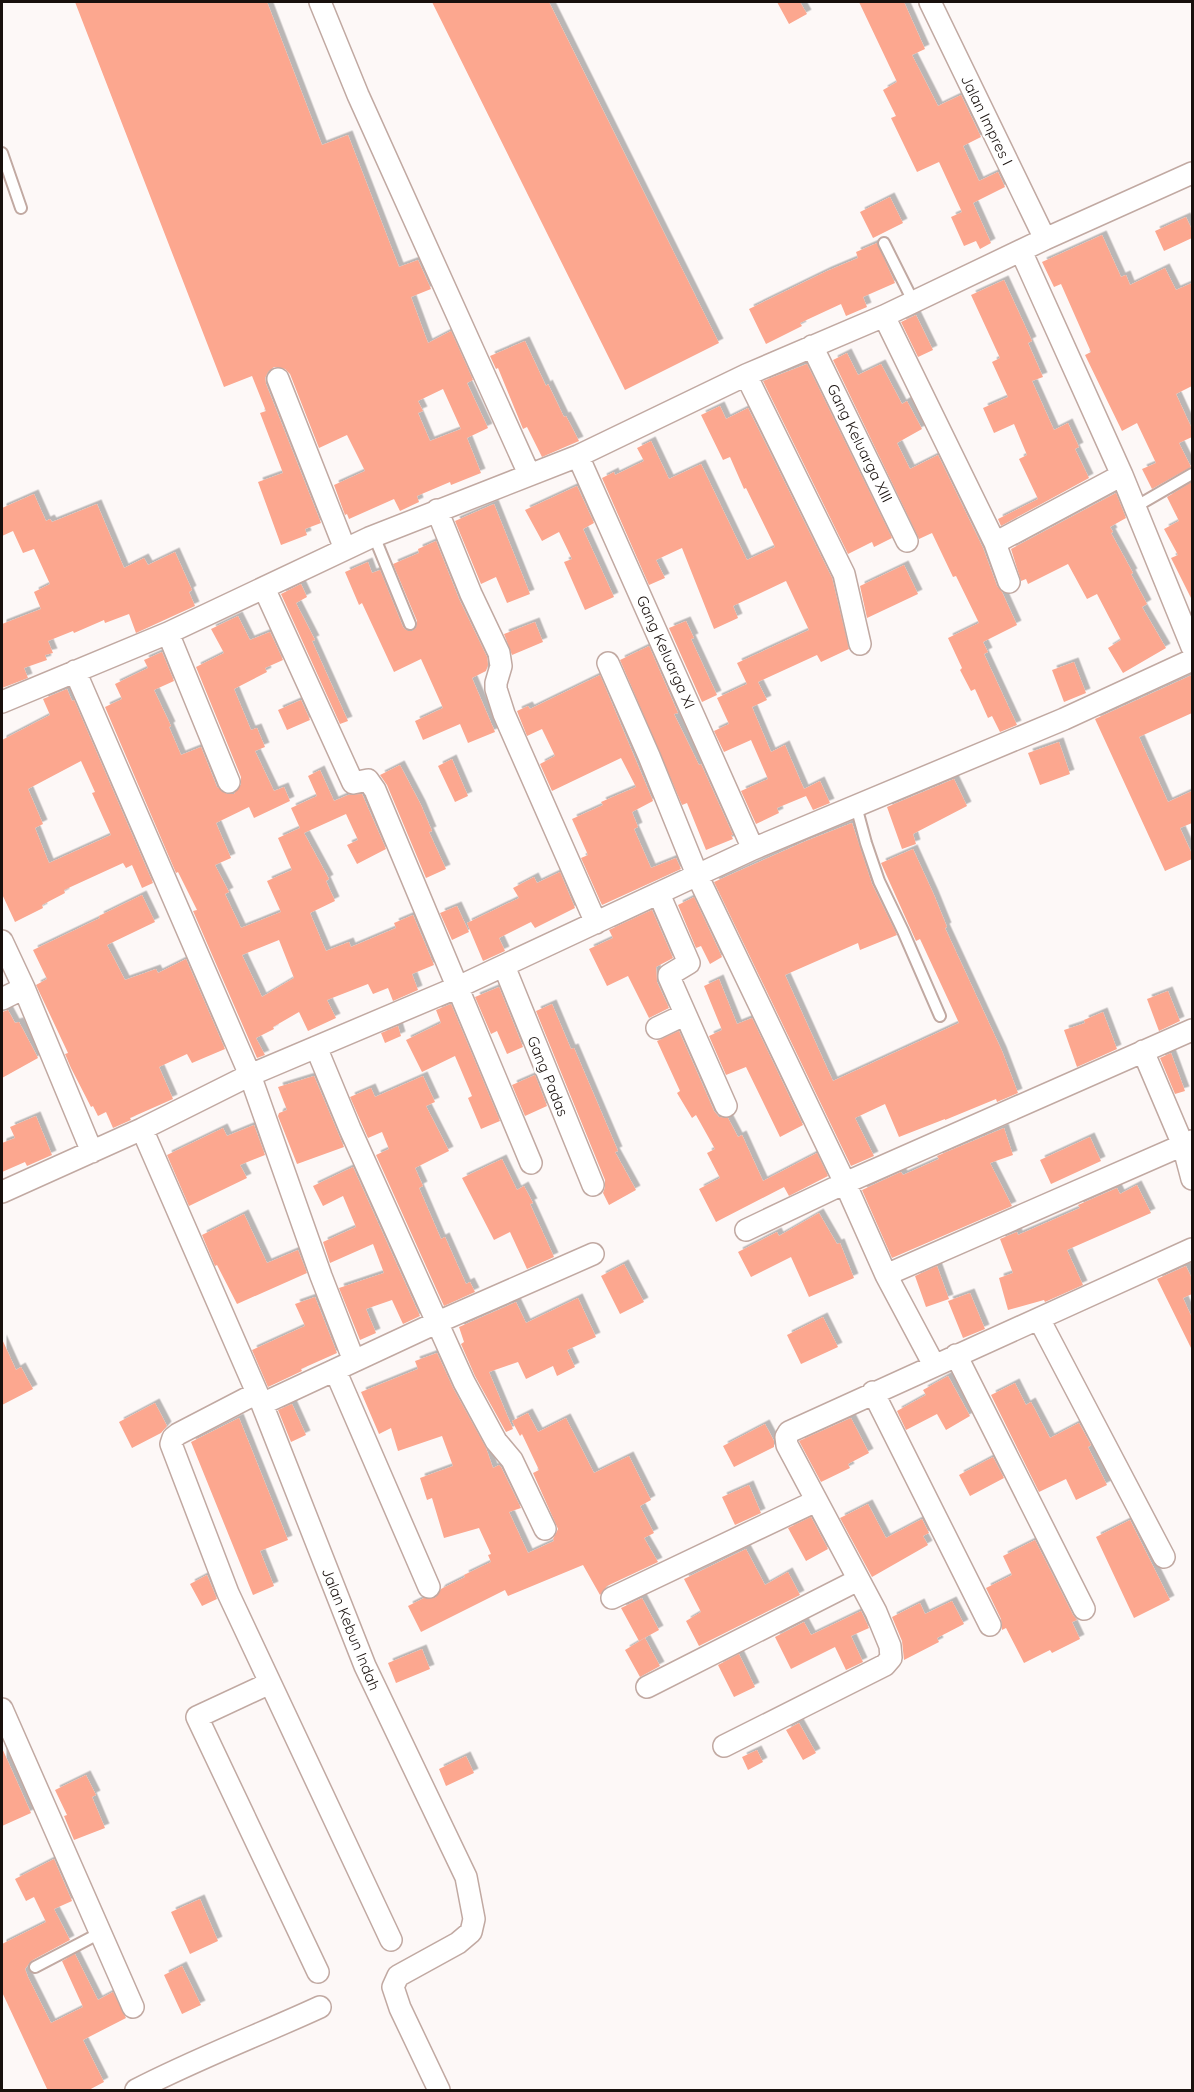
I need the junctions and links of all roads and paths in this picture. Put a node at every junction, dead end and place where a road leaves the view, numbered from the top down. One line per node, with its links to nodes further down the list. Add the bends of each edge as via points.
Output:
1 (320, 2): 15 (street)
2 (930, 2): 6 (street, Jalan Impres I)
3 (2, 153): 5 (lane)
4 (1192, 173): 6 (street)
5 (21, 208)
6 (1045, 239): 8 (street)
7 (884, 243): 9 (lane)
8 (1021, 251): 9 (street); 17 (street)
9 (914, 301): 10 (street)
10 (884, 316): 11 (street); 22 (street)
11 (812, 346): 12 (street); 21 (street, Gang Keluarga XIII)
12 (746, 375): 14 (street); 28 (street, via 844,574)
13 (278, 379): 23 (street)
14 (578, 456): 15 (street); 36 (street, Gang Keluarga XI)
15 (529, 474): 19 (street)
16 (1192, 474): 18 (lane)
17 (1122, 475): 18 (street); 22 (street)
18 (1135, 507): 29 (street)
19 (437, 510): 20 (street); 39 (street, via 499,653 501,666 496,689 504,714)
20 (374, 536): 23 (street); 26 (lane)
21 (907, 541)
22 (995, 543): 24 (street)
23 (345, 549): 25 (street)
24 (1009, 582)
25 (264, 588): 27 (street); 42 (street, via 353,783 368,780 375,790)
26 (410, 624)
27 (168, 633): 32 (street); 34 (street)
28 (860, 644)
29 (1192, 647)
30 (1192, 660): 35 (street)
31 (608, 663): 37 (street)
32 (75, 672): 33 (street); 51 (street)
33 (2, 702)
34 (229, 782)
35 (856, 806): 36 (street); 46 (lane, via 879,881)
36 (753, 849): 37 (street)
37 (698, 877): 38 (street); 58 (street)
38 (659, 894): 39 (street); 45 (street, via 689,963 669,976)
39 (596, 923): 41 (street)
40 (2, 941): 43 (street)
41 (504, 966): 42 (street); 59 (street, Gang Padas)
42 (458, 987): 49 (street); 56 (street)
43 (24, 988): 44 (street); 55 (street)
44 (2, 999)
45 (684, 1015): 47 (street); 52 (street)
46 (940, 1016)
47 (657, 1028)
48 (1192, 1030): 50 (street)
49 (316, 1047): 51 (street); 66 (street)
50 (1143, 1051): 54 (street); 58 (street)
51 (250, 1075): 53 (street); 68 (street, via 321,1276)
52 (726, 1106)
53 (142, 1129): 55 (street); 71 (street, Jalan Kebun Indah)
54 (1188, 1143): 57 (street); 64 (street)
55 (92, 1152): 60 (street)
56 (531, 1163)
57 (1192, 1179)
58 (845, 1183): 61 (street); 64 (street)
59 (593, 1185)
60 (2, 1192)
61 (746, 1230)
62 (1192, 1249): 65 (street)
63 (593, 1254): 66 (street)
64 (886, 1275): 69 (street)
65 (1039, 1319): 67 (street); 74 (street)
66 (438, 1322): 68 (street); 73 (street, via 464,1382 496,1442 512,1460)
67 (956, 1355): 69 (street); 78 (street)
68 (345, 1365): 71 (street); 76 (street)
69 (934, 1365): 70 (street)
70 (873, 1392): 72 (street, via 786,1435); 79 (street)
71 (259, 1399): 80 (street, via 186,1430 171,1441 228,1593); 91 (street, Jalan Kebun Indah, via 365,1666 466,1877 474,1919 471,1932 398,1976 393,1987)
72 (816, 1501): 75 (street); 77 (street)
73 (545, 1529)
74 (1164, 1557)
75 (858, 1580): 81 (street); 83 (street, via 890,1646 888,1662)
76 (429, 1587)
77 (612, 1598)
78 (1084, 1609)
79 (990, 1625)
80 (270, 1683): 85 (street); 87 (street, via 197,1717)
81 (647, 1687)
82 (2, 1708): 84 (street)
83 (724, 1746)
84 (100, 1933): 86 (lane); 88 (street)
85 (391, 1940)
86 (35, 1967)
87 (318, 1972)
88 (133, 2007)
89 (320, 2007): 90 (street)
90 (136, 2091)
91 (439, 2091)

